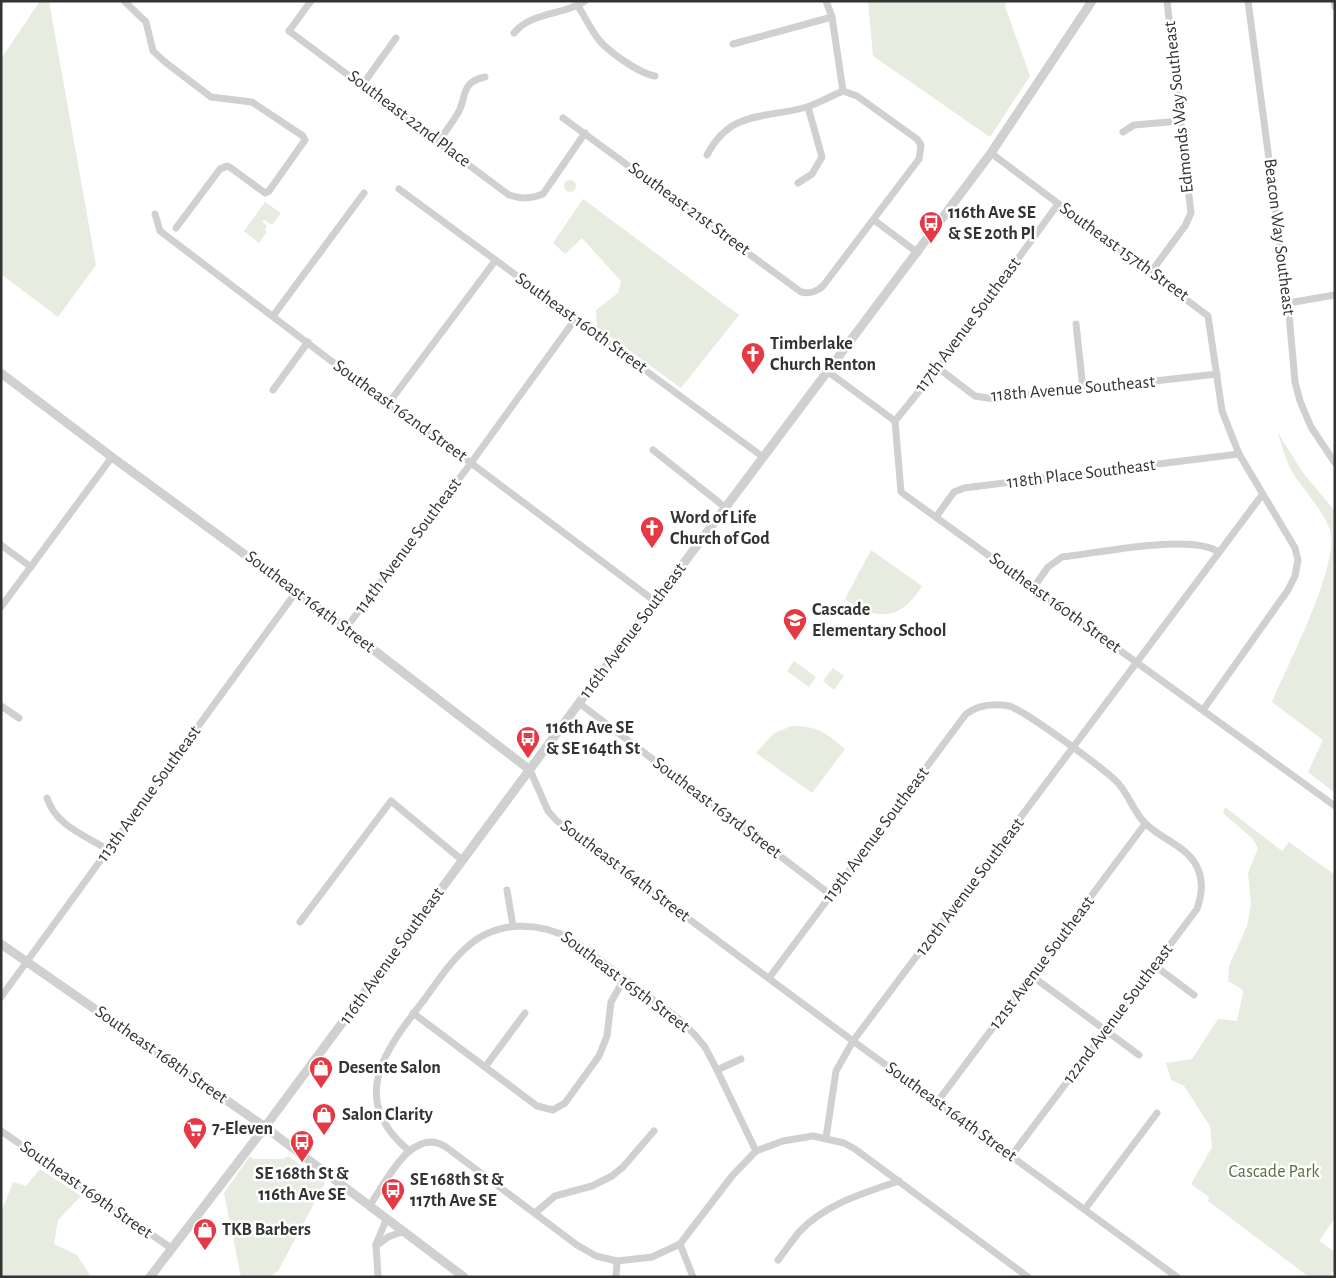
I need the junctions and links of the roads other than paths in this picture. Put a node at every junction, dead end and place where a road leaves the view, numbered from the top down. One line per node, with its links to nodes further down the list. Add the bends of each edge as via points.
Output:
1 (124, 1): 33 (street, via 146,22 154,51 165,62 211,97 252,102 305,140 264,193 231,168 220,169)
2 (311, 1): 17 (street, Southeast 22nd Place, via 290,31)
3 (585, 1): 9 (street)
4 (826, 1): 11 (street)
5 (1092, 1): 25 (street, 116th Avenue Southeast)
6 (1167, 1): 21 (street, Edmonds Way Southeast)
7 (1248, 1): 38 (street, Beacon Way Southeast)
8 (1334, 1): 10 (street)
9 (578, 6): 12 (street, via 534,18); 15 (street, via 604,44 645,75)
10 (1335, 8)
11 (832, 17): 14 (street); 18 (street)
12 (514, 33)
13 (396, 38): 17 (street)
14 (733, 44)
15 (655, 76)
16 (485, 77): 24 (street, via 476,79 464,92 459,112)
17 (364, 84): 24 (street, Southeast 22nd Place)
18 (843, 91): 19 (street); 32 (street, via 857,96 921,145 919,158)
19 (808, 106): 26 (street, via 733,124 721,133); 27 (street, via 822,157 812,174)
20 (563, 118): 23 (street, Southeast 21st Street)
21 (1180, 122): 22 (street, via 1134,125); 36 (street, Edmonds Way Southeast, via 1191,213)
22 (1123, 132)
23 (585, 133): 24 (street, Southeast 22nd Place, via 543,194 532,198 508,195); 32 (street, Southeast 21st Street, via 801,292 808,294 823,286)
24 (439, 141)
25 (991, 153): 30 (street, Southeast 157th Street); 34 (street, 116th Avenue Southeast)
26 (707, 155)
27 (798, 183)
28 (399, 190): 35 (street, Southeast 160th Street)
29 (364, 193): 39 (street)
30 (1058, 204): 36 (street, Southeast 157th Street); 43 (street, 117th Avenue Southeast)
31 (155, 214): 39 (street, Southeast 162nd Street, via 160,231)
32 (874, 220): 34 (street)
33 (176, 228)
34 (918, 252): 44 (street, 116th Avenue Southeast)
35 (495, 261): 40 (street, Southeast 160th Street); 49 (street)
36 (1151, 272): 46 (street, Southeast 157th Street, via 1208,316)
37 (1335, 295): 38 (street)
38 (1288, 303): 56 (street, Beacon Way Southeast, via 1295,382 1300,401 1311,427)
39 (273, 316): 42 (street, Southeast 162nd Street)
40 (576, 318): 54 (street, Southeast 160th Street); 55 (street, 114th Avenue Southeast)
41 (1076, 324): 47 (street)
42 (308, 342): 48 (street); 49 (street, Southeast 162nd Street)
43 (938, 368): 47 (street, 118th Avenue Southeast, via 975,396 985,399); 50 (street, 117th Avenue Southeast)
44 (827, 371): 50 (street); 54 (street, 116th Avenue Southeast)
45 (1, 373): 53 (street, Southeast 164th Street)
46 (1217, 374): 47 (street, 118th Avenue Southeast); 52 (street, via 1222,411)
47 (1083, 389)
48 (273, 390)
49 (388, 404): 55 (street, Southeast 162nd Street)
50 (895, 421): 59 (street, Southeast 160th Street, via 901,492)
51 (653, 450): 58 (street)
52 (1239, 454): 57 (street); 59 (street, 118th Place Southeast, via 964,488 954,492)
53 (112, 457): 62 (street); 64 (street, Southeast 164th Street)
54 (763, 457): 58 (street, 116th Avenue Southeast)
55 (471, 463): 65 (street, Southeast 162nd Street); 67 (street, 114th Avenue Southeast)
56 (1335, 463)
57 (1262, 495): 61 (street, 120th Avenue Southeast); 71 (street, via 1290,537 1298,560 1295,576)
58 (726, 508): 65 (street, 116th Avenue Southeast)
59 (936, 517): 63 (street, Southeast 160th Street)
60 (1, 545): 62 (street)
61 (1219, 552): 63 (street, via 1207,545 1182,543 1062,558 1048,567); 68 (street, 120th Avenue Southeast)
62 (31, 567): 66 (street)
63 (1034, 587): 68 (street, Southeast 160th Street)
64 (296, 592): 67 (street, Southeast 164th Street); 78 (street, 113th Avenue Southeast)
65 (656, 602): 69 (street, 116th Avenue Southeast)
66 (1, 607)
67 (346, 628): 74 (street, Southeast 164th Street)
68 (1137, 662): 71 (street, Southeast 160th Street); 73 (street, 120th Avenue Southeast)
69 (579, 703): 74 (street, 116th Avenue Southeast); 81 (street, Southeast 163rd Street)
70 (1, 706): 72 (street)
71 (1203, 710): 76 (street, Southeast 160th Street)
72 (19, 718)
73 (1073, 749): 77 (street, via 1116,782); 81 (street, 119th Avenue Southeast, via 1010,707 991,704 974,708 966,714); 95 (street, 120th Avenue Southeast)
74 (530, 770): 79 (street, 116th Avenue Southeast); 88 (street, Southeast 164th Street, via 548,810 557,821)
75 (47, 798): 78 (street, via 53,813 88,841)
76 (1335, 806)
77 (1145, 824): 86 (street, 122nd Avenue Southeast, via 1192,858 1201,879 1202,894 1196,909); 87 (street, 121st Avenue Southeast)
78 (108, 850): 85 (street, 113th Avenue Southeast)
79 (462, 860): 82 (street, via 391,802); 102 (street, 116th Avenue Southeast)
80 (507, 890): 83 (street)
81 (832, 895): 88 (street, 119th Avenue Southeast)
82 (300, 922)
83 (513, 926): 89 (street, Southeast 165th Street, via 537,927 562,934); 92 (street, Southeast 165th Street, via 491,932 466,947)
84 (1, 944): 85 (street, Southeast 168th Street)
85 (27, 962): 91 (street, 113th Avenue Southeast); 102 (street, Southeast 168th Street)
86 (1154, 965): 90 (street); 94 (street, 122nd Avenue Southeast)
87 (1032, 976): 94 (street); 100 (street, 121st Avenue Southeast)
88 (769, 978): 95 (street, Southeast 164th Street)
89 (624, 979): 98 (street, via 611,1002 607,1036 599,1056 565,1103 553,1110 537,1106); 99 (street, Southeast 165th Street, via 687,1026 705,1047)
90 (1194, 995)
91 (1, 997)
92 (413, 1013): 98 (street); 106 (street, Southeast 165th Street, via 386,1051 377,1084 383,1120)
93 (525, 1013): 98 (street)
94 (1106, 1030): 96 (street); 108 (street, 122nd Avenue Southeast)
95 (853, 1041): 100 (street, Southeast 164th Street); 105 (street, 120th Avenue Southeast, via 836,1071)
96 (1139, 1055)
97 (740, 1059): 99 (street)
98 (485, 1067)
99 (717, 1070): 107 (street, Southeast 165th Street)
100 (938, 1101): 108 (street, Southeast 164th Street)
101 (1157, 1113): 111 (street)
102 (265, 1127): 110 (street, Southeast 168th Street); 117 (street, 116th Avenue Southeast)
103 (1, 1131): 117 (street, Southeast 169th Street)
104 (654, 1131): 112 (street, via 623,1168 612,1176 592,1186 555,1196)
105 (826, 1138): 107 (street, via 799,1137); 109 (street, via 855,1148)
106 (408, 1150): 110 (street); 112 (street, via 422,1143 442,1144)
107 (756, 1151): 115 (street, via 732,1176)
108 (1012, 1155): 111 (street, Southeast 164th Street)
109 (899, 1181): 118 (street, via 848,1199 823,1212 800,1231); 125 (street)
110 (370, 1205): 113 (street, Southeast 168th Street)
111 (1085, 1209): 126 (street, Southeast 164th Street)
112 (535, 1213): 119 (street, via 587,1252)
113 (387, 1218): 114 (street, Southeast 168th Street); 116 (street)
114 (404, 1231): 116 (street); 122 (street, Southeast 168th Street)
115 (680, 1244): 119 (street, via 652,1257); 124 (street)
116 (376, 1246): 121 (street)
117 (171, 1248): 120 (street, 116th Avenue Southeast)
118 (778, 1260)
119 (617, 1261): 123 (street)
120 (150, 1277)
121 (378, 1277)
122 (464, 1277)
123 (616, 1277)
124 (693, 1277)
125 (1028, 1277)
126 (1177, 1277)

